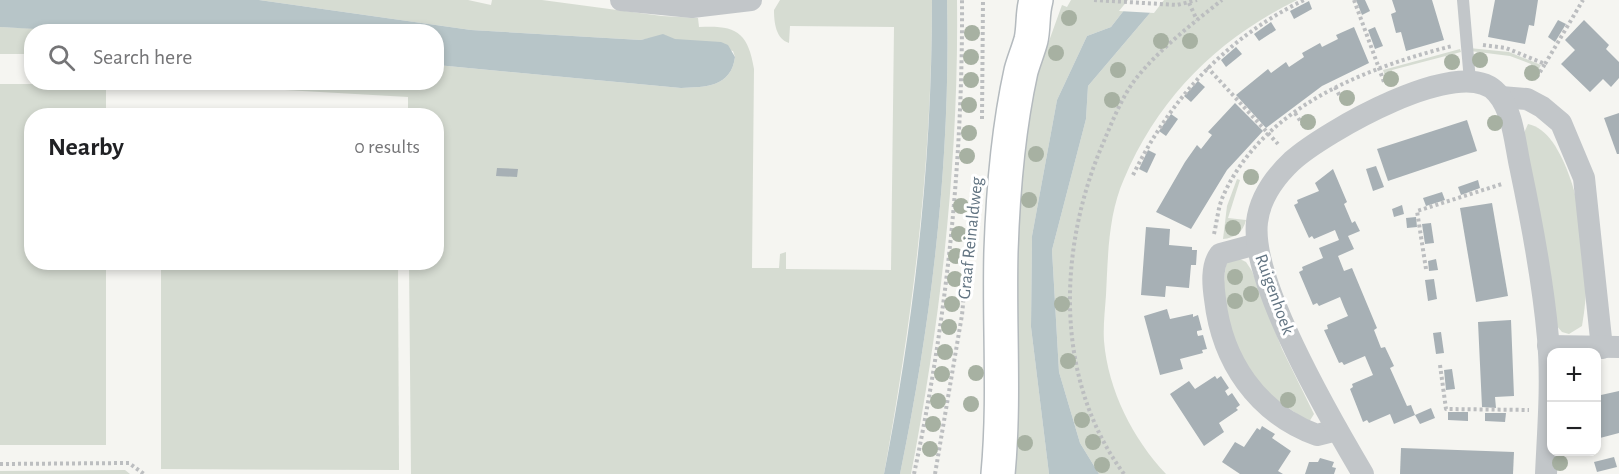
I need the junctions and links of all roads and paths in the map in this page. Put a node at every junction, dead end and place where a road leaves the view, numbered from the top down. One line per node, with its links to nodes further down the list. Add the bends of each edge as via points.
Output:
1 (621, 0): 2 (street, via 692,7)
2 (750, 0)
3 (962, 0): 38 (path, via 951,228 937,344)
4 (983, 0): 22 (path)
5 (1036, 0): 16 (main road, Graaf Reinaldweg)
6 (1056, 0): 16 (main road, Graaf Reinaldweg, via 1046,23)
7 (1197, 0): 14 (path)
8 (1222, 0): 15 (path)
9 (1304, 0): 18 (path, via 1249,34)
10 (1354, 0): 21 (path)
11 (1462, 0): 19 (lane)
12 (1583, 0): 17 (path)
13 (1096, 1): 14 (path)
14 (1189, 3): 15 (path)
15 (1197, 20): 41 (path, via 1137,77 1091,170 1076,227 1071,265 1074,352 1082,394 1093,425)
16 (1031, 38): 40 (main road, Graaf Reinaldweg, via 1020,79 1007,162 1001,253 1002,427)
17 (1545, 64)
18 (1207, 67): 23 (path); 24 (path, via 1161,123)
19 (1470, 81): 20 (street, via 1489,86); 21 (street, Ruigenhoek)
20 (1501, 97): 25 (street); 30 (street, via 1527,99 1561,123 1584,178)
21 (1392, 102): 23 (street, Ruigenhoek, via 1336,130)
22 (981, 122)
23 (1293, 160): 27 (street, Ruigenhoek, via 1265,193 1257,223)
24 (1133, 175)
25 (1523, 178): 28 (path, via 1417,211); 29 (street)
26 (974, 191): 39 (path, Graaf Reinaldweg, via 962,315)
27 (1257, 244): 34 (street, Ruigenhoek, via 1294,346); 34 (street, via 1220,254 1216,259 1216,311 1227,354 1253,392 1279,416 1317,435)
28 (1426, 269)
29 (1548, 346): 30 (street); 32 (street)
30 (1610, 348)
31 (1440, 365): 33 (path, via 1446,409)
32 (1548, 402)
33 (1547, 411)
34 (1337, 430): 42 (street, Ruigenhoek)
35 (1547, 442): 43 (street)
36 (0, 464): 37 (path, via 129,463)
37 (144, 474)
38 (914, 474)
39 (935, 474)
40 (998, 474)
41 (1124, 474)
42 (1363, 474)
43 (1546, 474)

